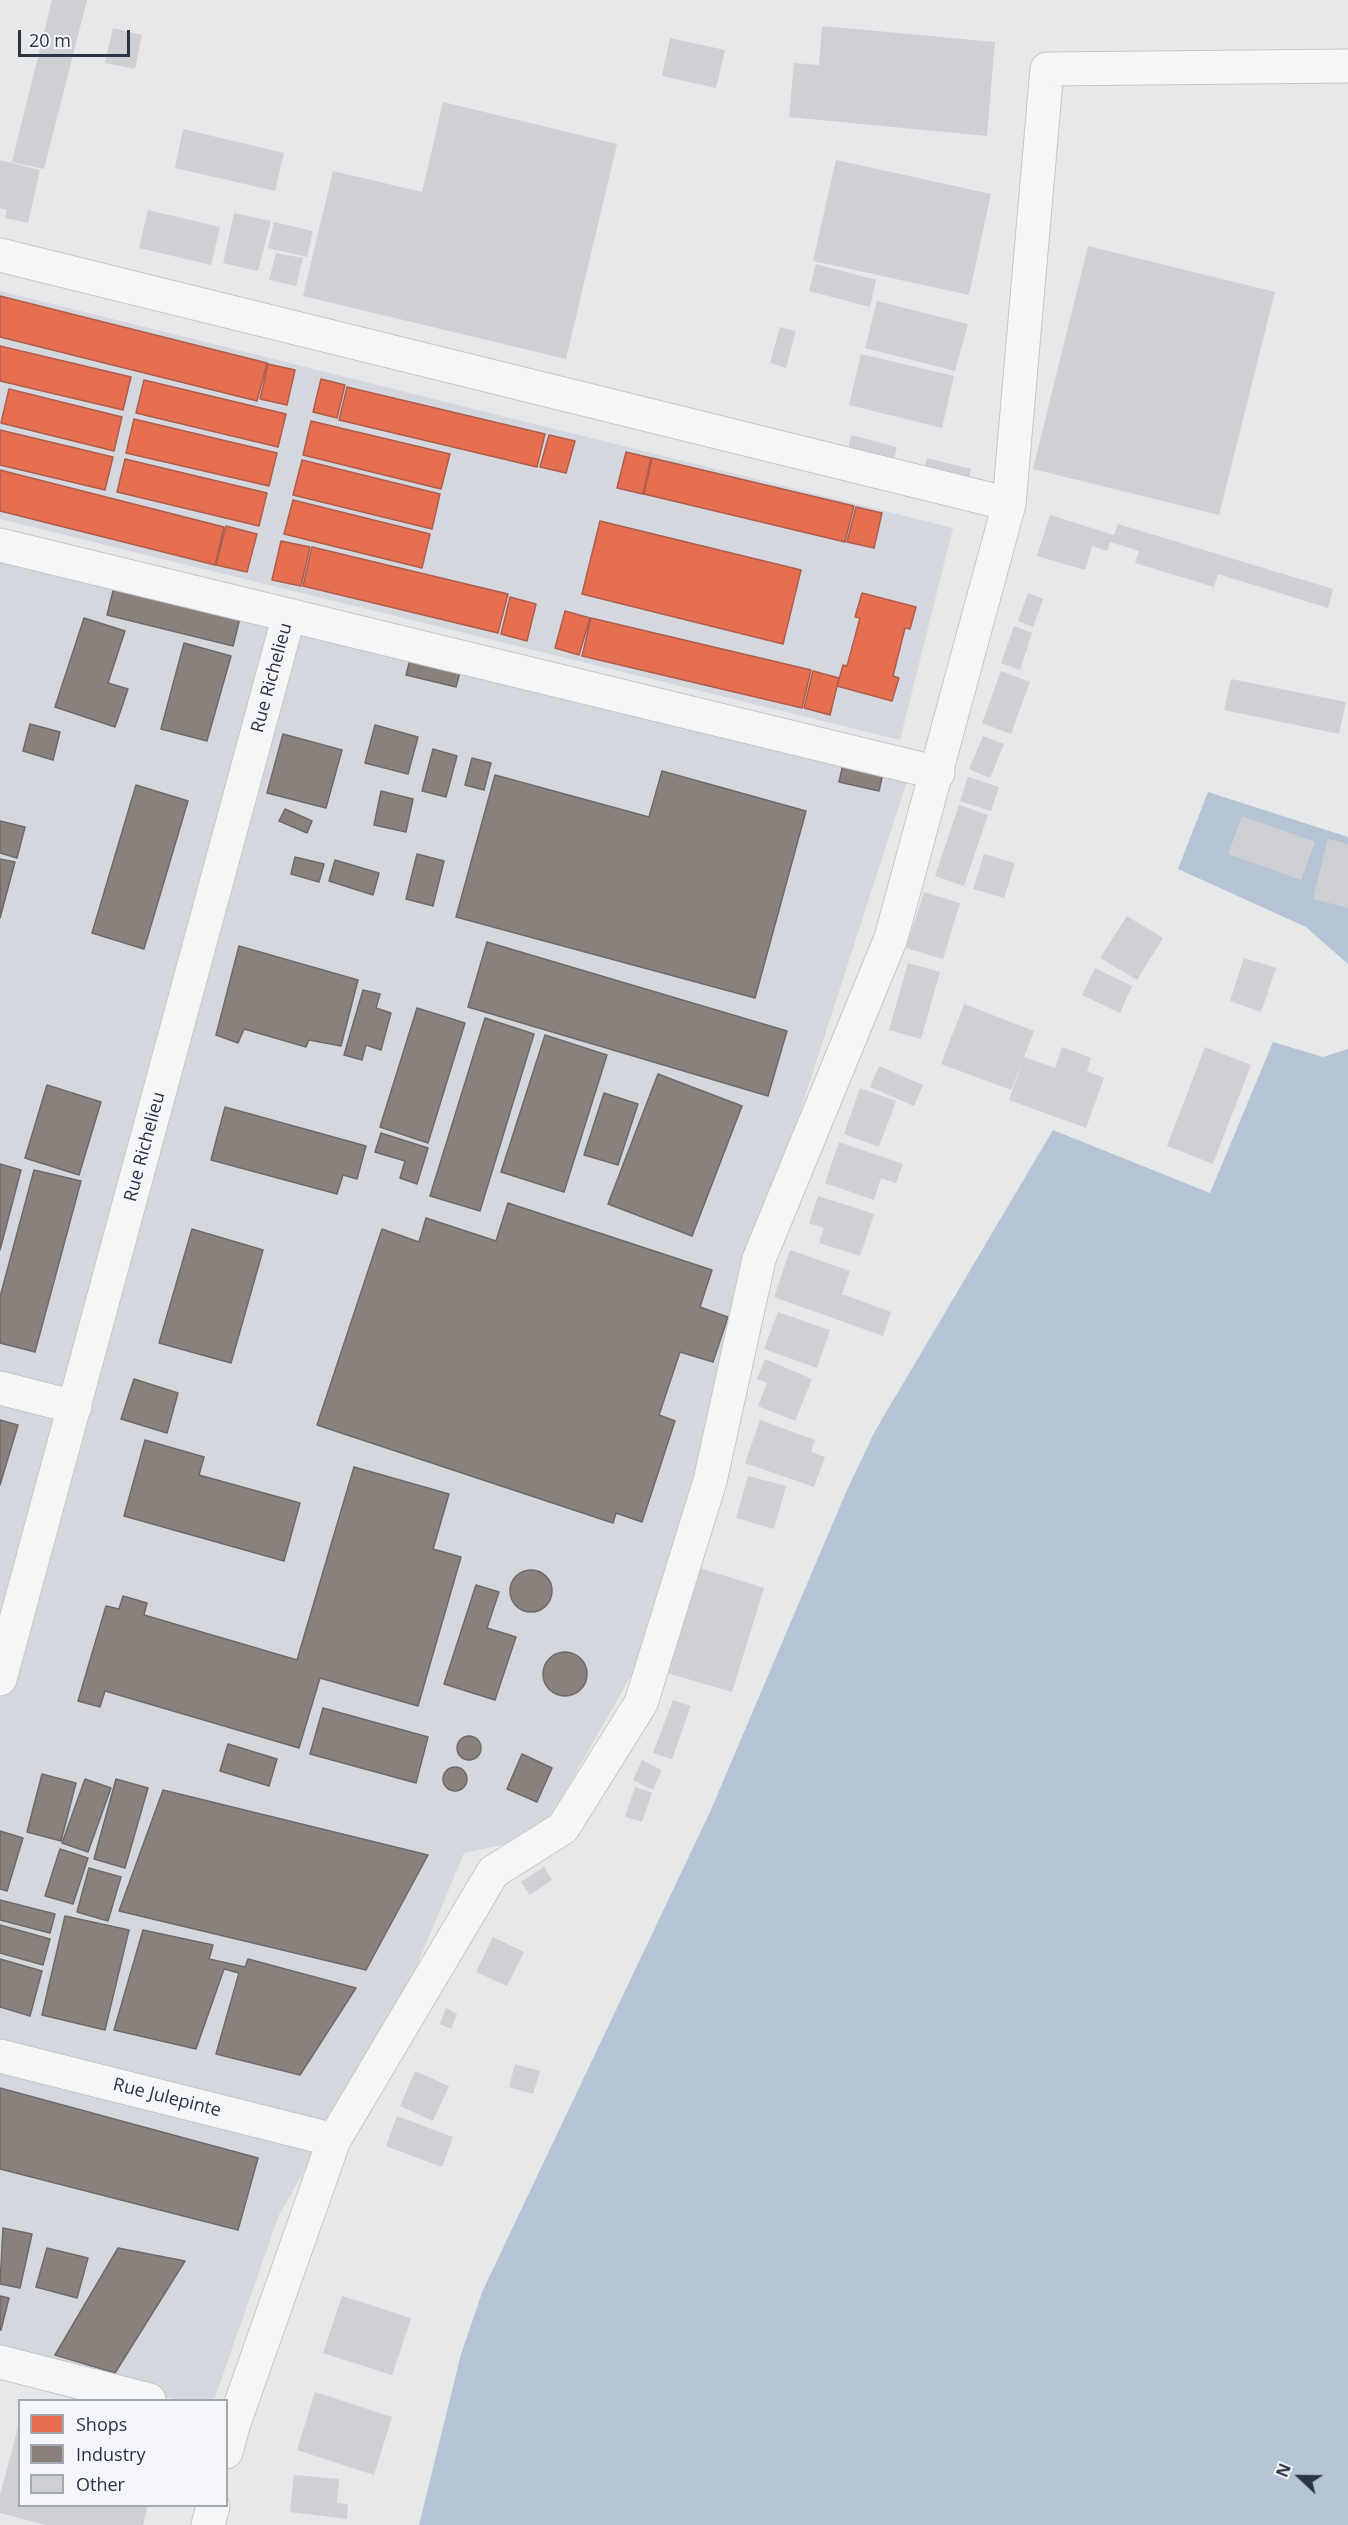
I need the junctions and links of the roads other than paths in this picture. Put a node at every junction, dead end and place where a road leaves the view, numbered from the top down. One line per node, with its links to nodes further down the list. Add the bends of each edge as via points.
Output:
1 (1348, 66): 3 (street, via 1047,69)
2 (0, 255): 3 (street)
3 (1009, 504): 6 (street)
4 (0, 544): 5 (street)
5 (289, 615): 6 (street); 8 (street, Rue Richelieu)
6 (938, 773): 11 (street, via 891,938 759,1259 710,1481 641,1703 563,1828 494,1872)
7 (0, 1388): 8 (street)
8 (75, 1407): 9 (street, Rue Richelieu)
9 (0, 1679)
10 (0, 2056): 11 (street, Rue Julepinte)
11 (334, 2140): 14 (street)
12 (0, 2362): 13 (street)
13 (145, 2399)
14 (229, 2432)
15 (212, 2507): 16 (street)
16 (208, 2525)

